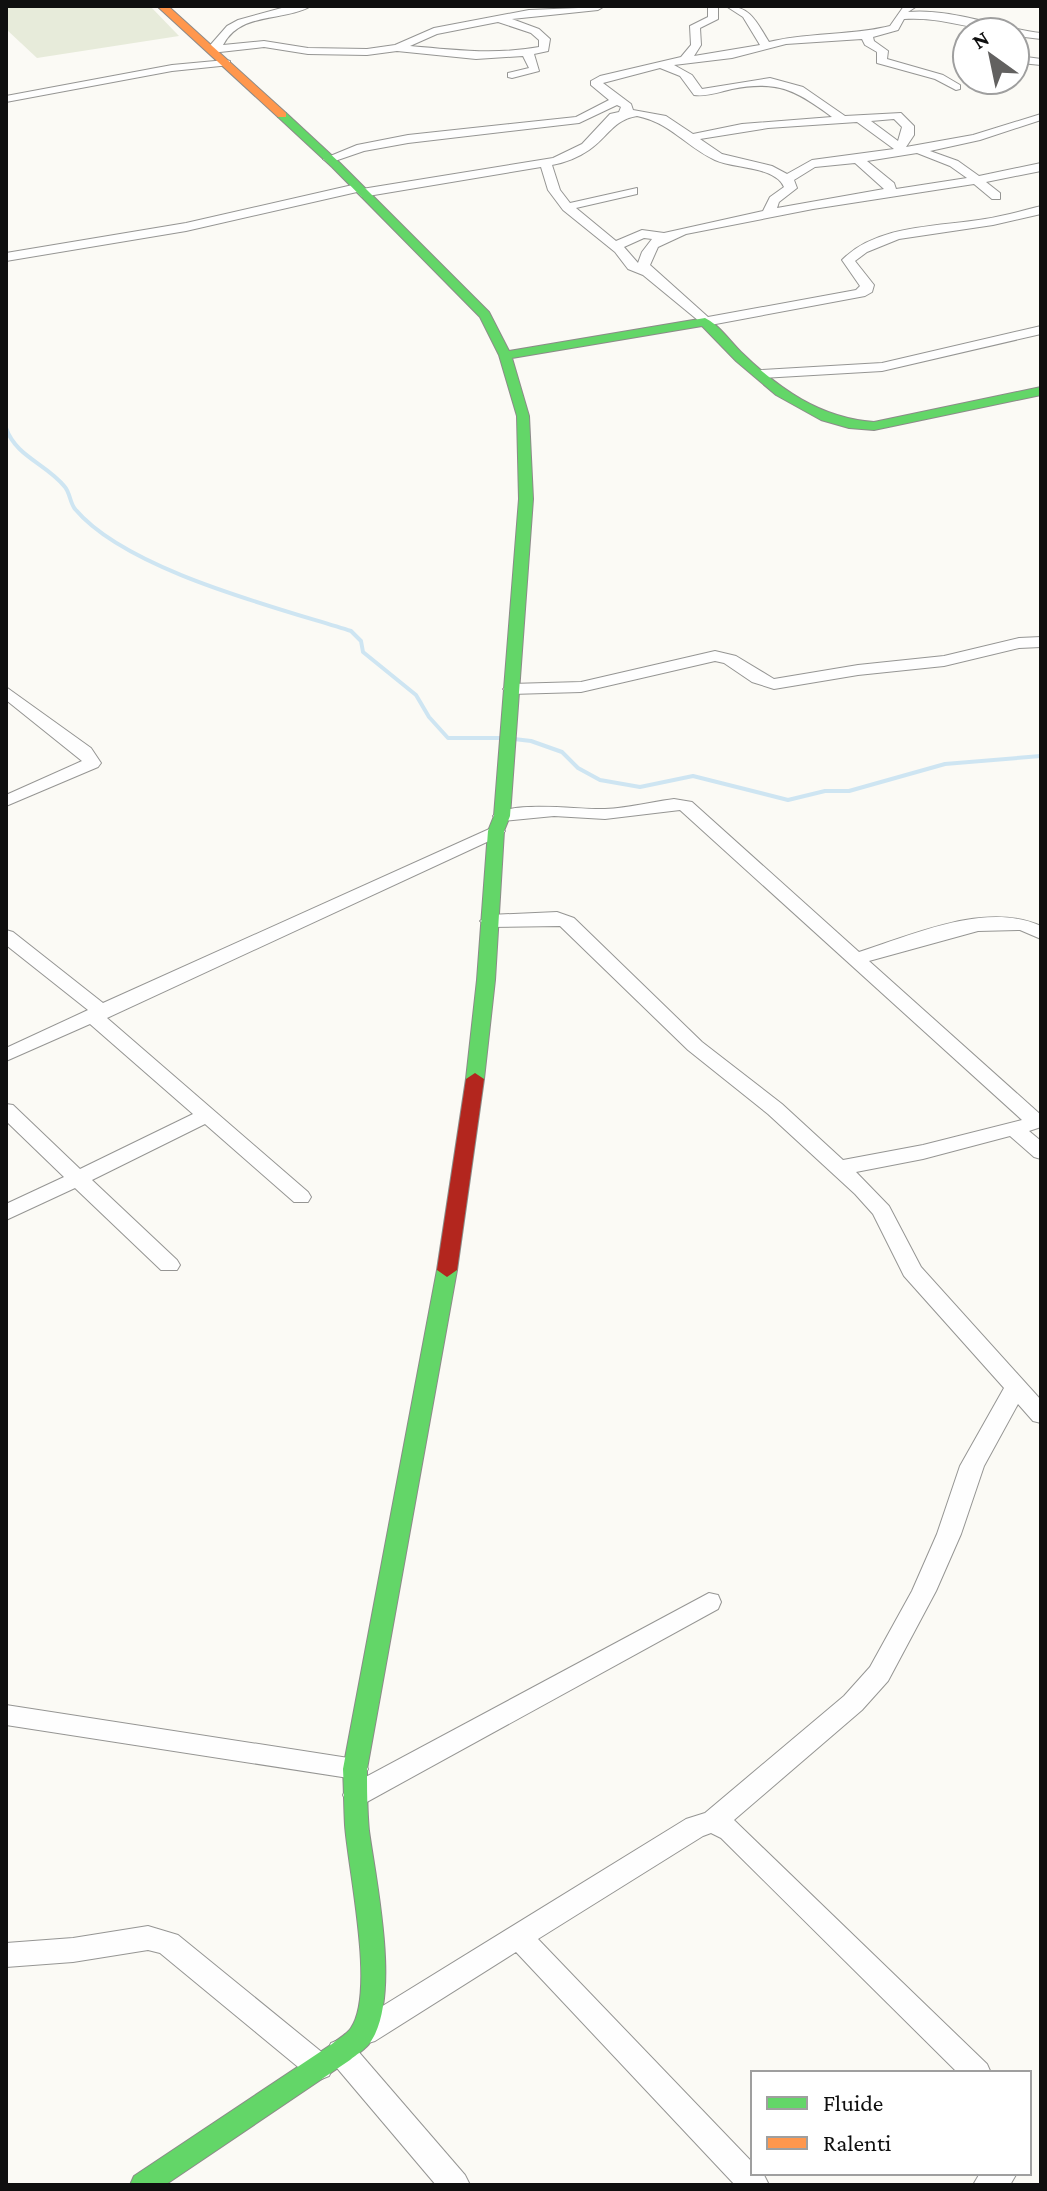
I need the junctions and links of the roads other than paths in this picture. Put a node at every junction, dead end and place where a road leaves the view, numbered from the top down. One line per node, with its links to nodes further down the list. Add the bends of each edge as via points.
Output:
1 (162, 6): 12 (street)
2 (306, 6): 12 (street, via 232,28)
3 (713, 6): 14 (street, via 713,19 695,26 696,45)
4 (731, 6): 10 (street, via 747,15)
5 (598, 7): 7 (street)
6 (904, 10): 8 (street); 9 (street, via 894,28)
7 (500, 19): 11 (street, via 434,31); 13 (street, via 545,39 544,50)
8 (951, 19)
9 (867, 35): 10 (street); 17 (street, via 869,43 883,51 881,61)
10 (766, 46): 14 (street)
11 (397, 48): 12 (street, via 308,51 264,44); 13 (street, via 450,56)
12 (218, 53): 18 (street, via 172,68); 29 (street)
13 (526, 53): 16 (street, via 535,69)
14 (685, 60): 15 (street)
15 (659, 64): 19 (street, via 595,83); 24 (street, via 683,72 698,93 783,83)
16 (512, 75)
17 (951, 81)
18 (6, 99)
19 (617, 100): 20 (street); 21 (street, via 628,109)
20 (593, 112): 23 (street); 26 (street)
21 (621, 115): 23 (street); 27 (street, via 662,118); 31 (street, via 586,147)
22 (1041, 117): 28 (street, via 944,147)
23 (606, 118): 26 (street)
24 (841, 118): 25 (street); 27 (street, via 733,127)
25 (860, 119): 28 (street); 28 (street, via 897,115 909,131)
26 (579, 120): 29 (street, via 408,139)
27 (691, 138): 34 (street, via 730,162 768,169)
28 (901, 149): 30 (street); 35 (street, via 938,156)
29 (329, 159): 36 (street)
30 (858, 159): 34 (street, via 812,164); 38 (street, via 890,186)
31 (546, 164): 36 (street); 40 (street, via 554,190)
32 (1041, 167): 33 (street)
33 (1015, 172): 35 (street); 39 (street)
34 (787, 179): 42 (street, via 791,188 774,200)
35 (975, 179): 38 (street); 39 (street)
36 (359, 190): 46 (street, via 186,227); 50 (street, via 485,315)
37 (633, 191): 40 (street)
38 (881, 196): 42 (street)
39 (996, 196): 43 (street)
40 (567, 207): 45 (street)
41 (1041, 210): 43 (street)
42 (769, 212): 44 (street)
43 (1014, 216): 48 (street, via 870,246 848,260 867,285 860,293)
44 (666, 237): 45 (street, via 646,234); 47 (street, via 652,246)
45 (615, 246): 47 (street, via 628,261)
46 (6, 257)
47 (646, 266): 48 (street)
48 (705, 322): 50 (street); 51 (street)
49 (1041, 330): 51 (street, via 882,367)
50 (505, 355): 54 (street, via 523,416 526,499)
51 (760, 374): 52 (street, via 805,407 850,426 874,426)
52 (1041, 391)
53 (1041, 642): 54 (street, via 774,684 723,655 581,687)
54 (511, 689): 57 (street)
55 (6, 692): 56 (street, via 85,752 92,763)
56 (6, 801)
57 (499, 824): 58 (street); 61 (street, via 554,811 605,814 686,806); 62 (street)
58 (489, 921): 69 (street, via 563,919 695,1046); 78 (street, via 481,1028 449,1261)
59 (1041, 933): 61 (street, via 1026,924 989,924)
60 (6, 936): 62 (street)
61 (859, 958): 66 (street)
62 (98, 1015): 63 (street); 65 (street)
63 (6, 1055)
64 (6, 1110): 70 (street)
65 (207, 1115): 70 (street); 71 (street)
66 (1039, 1121): 67 (street)
67 (1013, 1128): 68 (street); 69 (street)
68 (1041, 1152)
69 (839, 1168): 74 (street, via 882,1211 912,1271)
70 (77, 1178): 72 (street); 73 (street)
71 (301, 1197)
72 (6, 1213)
73 (169, 1265)
74 (1016, 1387): 75 (street); 79 (street, via 972,1466 924,1591 879,1674 853,1703)
75 (1041, 1415)
76 (709, 1602): 78 (street)
77 (6, 1715): 78 (street)
78 (355, 1782): 82 (street, via 372,1967 370,1998)
79 (713, 1822): 80 (street, via 695,1827); 83 (street, via 730,1830)
80 (520, 1938): 82 (street); 86 (street)
81 (6, 1955): 82 (street, via 148,1938 168,1943)
82 (341, 2051): 84 (street); 85 (street)
83 (975, 2071)
84 (143, 2185)
85 (455, 2185)
86 (754, 2185)

